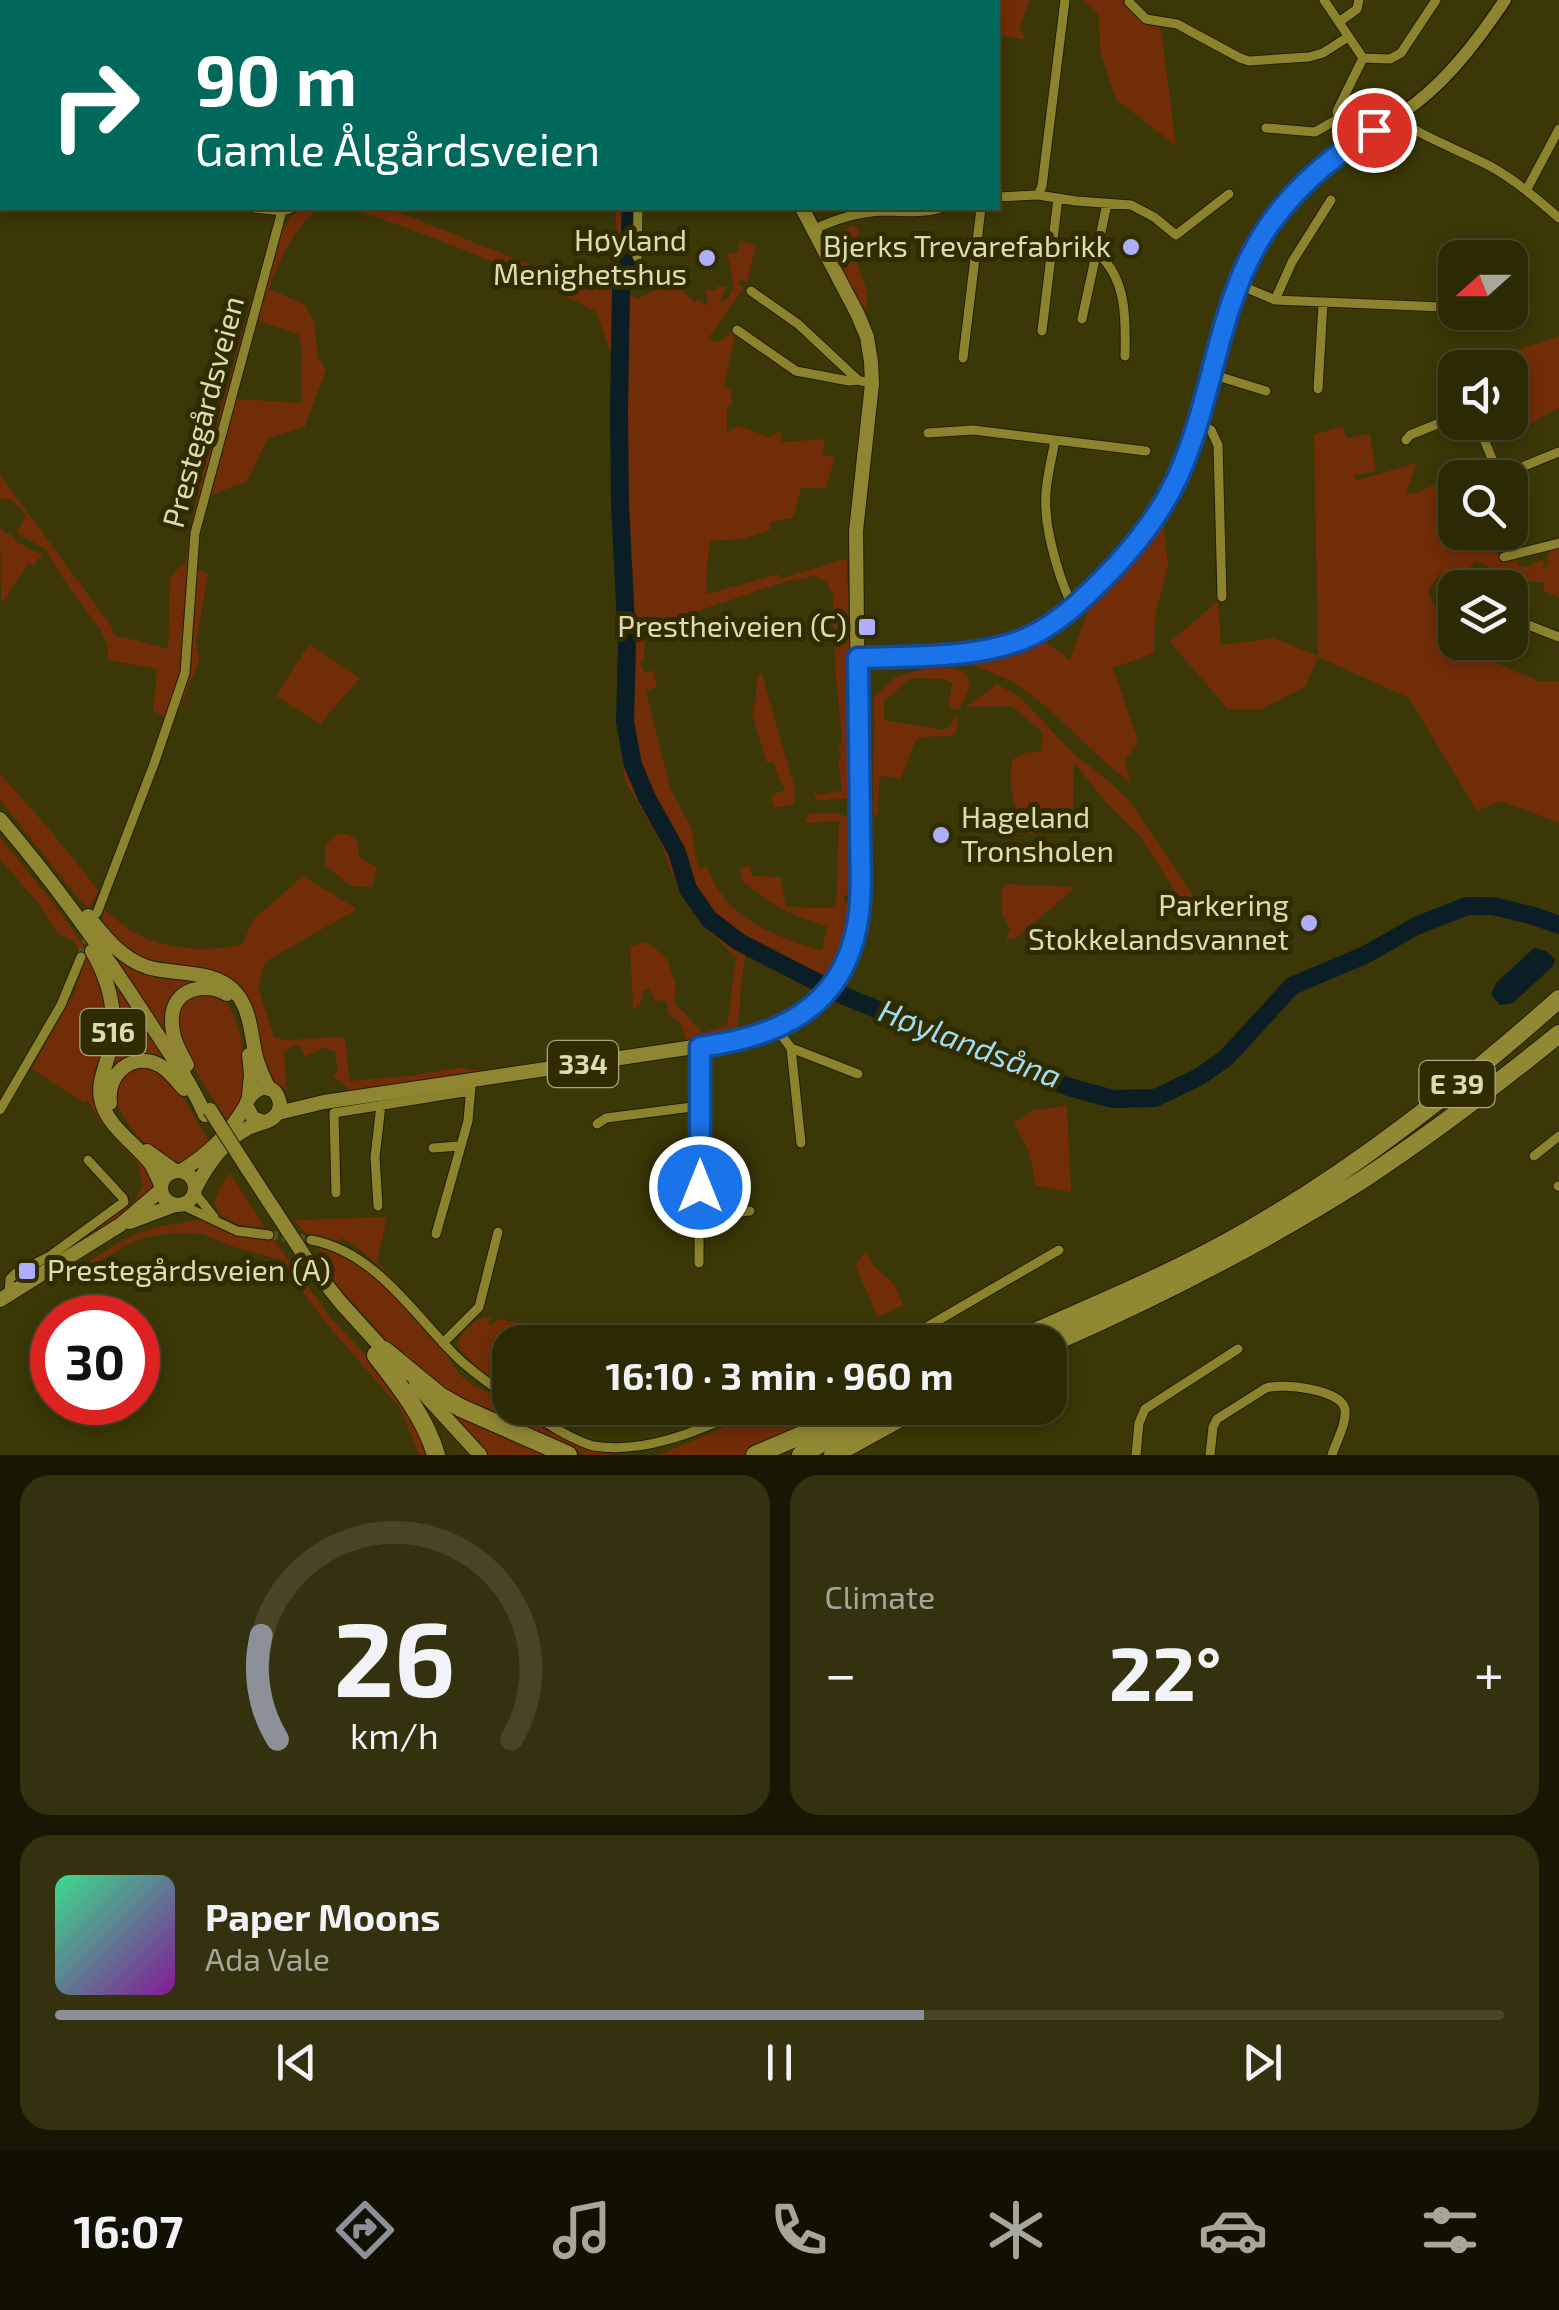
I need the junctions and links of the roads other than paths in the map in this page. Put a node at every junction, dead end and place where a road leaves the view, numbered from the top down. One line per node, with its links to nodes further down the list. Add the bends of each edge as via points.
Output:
1 (1064, 0): 17 (street)
2 (1324, 0): 7 (street)
3 (1358, 0): 7 (street, via 1357,9)
4 (1436, 0): 9 (street, via 1401,53)
5 (1505, 0): 10 (street, via 1464,56)
6 (1129, 2): 8 (street, via 1146,19 1177,24 1249,61 1309,57)
7 (1339, 22): 8 (street)
8 (1348, 37): 9 (street)
9 (1363, 58): 11 (street, via 1340,100)
10 (1394, 116): 14 (street); 15 (street)
11 (1338, 119): 12 (street, via 1315,132); 14 (street)
12 (1266, 128)
13 (1559, 129): 15 (street)
14 (1353, 143): 31 (street, via 1281,208)
15 (1528, 189): 27 (street)
16 (1228, 194): 21 (street, via 1176,236 1130,205)
17 (1038, 195): 18 (street); 19 (street)
18 (1000, 197)
19 (1058, 198): 21 (street); 38 (street)
20 (1331, 200): 33 (street)
21 (1106, 204): 29 (street)
22 (287, 210): 62 (street, Prestegårdsveien, via 196,533 185,672)
23 (638, 210): 30 (street)
24 (803, 210): 28 (main road, 334)
25 (930, 210): 28 (street, via 858,214)
26 (981, 210): 40 (street)
27 (1559, 218)
28 (813, 230): 42 (main road, 334, via 863,326 870,350)
29 (1096, 252): 36 (street); 39 (street, via 1121,292)
30 (637, 257)
31 (1238, 284): 33 (street); 41 (street)
32 (751, 290): 42 (street)
33 (1275, 300): 34 (street)
34 (1323, 302): 35 (street); 43 (street)
35 (1438, 307)
36 (1082, 319)
37 (737, 330): 42 (street, via 796,371)
38 (1042, 331)
39 (1125, 356)
40 (962, 358)
41 (1211, 374): 44 (street); 45 (street)
42 (865, 382): 59 (main road, 334, via 856,532)
43 (1318, 389)
44 (1266, 391)
45 (1197, 423): 55 (street, via 1211,430 1218,445); 56 (street, via 1157,516)
46 (1438, 424): 49 (street)
47 (928, 433): 48 (street, via 973,430)
48 (1055, 440): 50 (street); 56 (street, via 1046,511)
49 (1406, 440)
50 (1146, 451)
51 (1559, 452): 52 (street)
52 (1528, 464)
53 (1559, 543): 54 (street)
54 (1504, 556)
55 (1222, 597)
56 (1074, 608): 59 (street, via 1046,628 999,646)
57 (1528, 625): 58 (street)
58 (1559, 637)
59 (858, 658): 65 (main road, 334, via 860,907 852,948 831,987)
60 (0, 818): 61 (main road, 516)
61 (46, 874): 71 (main road, 516, via 122,954 232,988 245,1007); 76 (main road, 516); 90 (main road, 516, via 109,989 113,1031 102,1103 150,1162)
62 (97, 913)
63 (82, 957): 77 (street, via 62,1005)
64 (1559, 999): 88 (highway, E 39)
65 (776, 1029): 67 (main road, 334); 68 (street)
66 (1559, 1034): 88 (highway, E 39, via 1478,1097)
67 (700, 1047): 70 (main road, 334); 75 (street)
68 (792, 1048): 69 (street); 82 (street)
69 (858, 1074)
70 (471, 1086): 73 (main road, 334); 74 (street); 83 (street)
71 (272, 1091): 72 (main road, 334, via 260,1088); 73 (main road, 334); 78 (main road)
72 (248, 1101): 76 (main road, 516, via 250,1057 235,1002 216,988 195,988 172,1009 173,1033); 79 (main road, via 250,1115); 87 (main road, 334, via 213,1149)
73 (324, 1102): 78 (main road, 334)
74 (381, 1105): 92 (street, via 334,1113); 94 (street)
75 (700, 1106): 80 (street); 96 (street)
76 (205, 1109): 87 (main road, 516, via 149,1061 127,1064 112,1080 108,1091 119,1120); 111 (main road, 516, bridge, via 308,1263)
77 (0, 1110)
78 (278, 1112): 79 (main road, 334)
79 (264, 1122): 91 (main road, 334, via 227,1144)
80 (597, 1124)
81 (1559, 1136): 85 (street)
82 (801, 1143)
83 (459, 1146): 84 (street); 100 (street)
84 (433, 1148)
85 (1534, 1156)
86 (88, 1160): 105 (street, via 124,1202 50,1256 16,1272)
87 (178, 1171): 90 (main road, 334); 91 (main road, via 188,1174)
88 (1356, 1172): 89 (highway, E 39)
89 (1337, 1184): 107 (highway, E 39); 108 (highway, E 39, via 1168,1290)
90 (161, 1188): 93 (main road); 98 (main road, 334)
91 (195, 1190): 93 (main road, 334); 97 (street)
92 (336, 1193)
93 (178, 1206): 97 (street); 98 (main road, 334)
94 (378, 1206)
95 (750, 1211): 96 (street)
96 (700, 1217): 104 (street)
97 (216, 1220): 101 (street)
98 (120, 1225): 105 (main road, 334)
99 (498, 1232): 109 (street, via 479,1307)
100 (436, 1234)
101 (269, 1235)
102 (311, 1240): 109 (street, via 339,1248 382,1276)
103 (1059, 1250): 106 (street)
104 (698, 1263)
105 (5, 1297)
106 (930, 1325)
107 (1052, 1325)
108 (1067, 1336)
109 (443, 1342): 112 (street)
110 (1238, 1349): 127 (street, via 1146,1409)
111 (380, 1352): 119 (highway); 120 (main road, 516); 121 (main road, 516); 122 (highway, 516, via 440,1396)
112 (492, 1385)
113 (553, 1425): 114 (street, via 593,1446 624,1452)
114 (710, 1425)
115 (825, 1425): 123 (highway)
116 (852, 1425): 124 (highway)
117 (889, 1425): 125 (highway)
118 (899, 1425): 126 (highway)
119 (436, 1455)
120 (469, 1455)
121 (480, 1455)
122 (568, 1455)
123 (755, 1455)
124 (801, 1455)
125 (833, 1455)
126 (859, 1455)
127 (1136, 1455)
128 (1210, 1455): 129 (street, via 1217,1419 1275,1386 1340,1400 1344,1417)
129 (1332, 1455)

